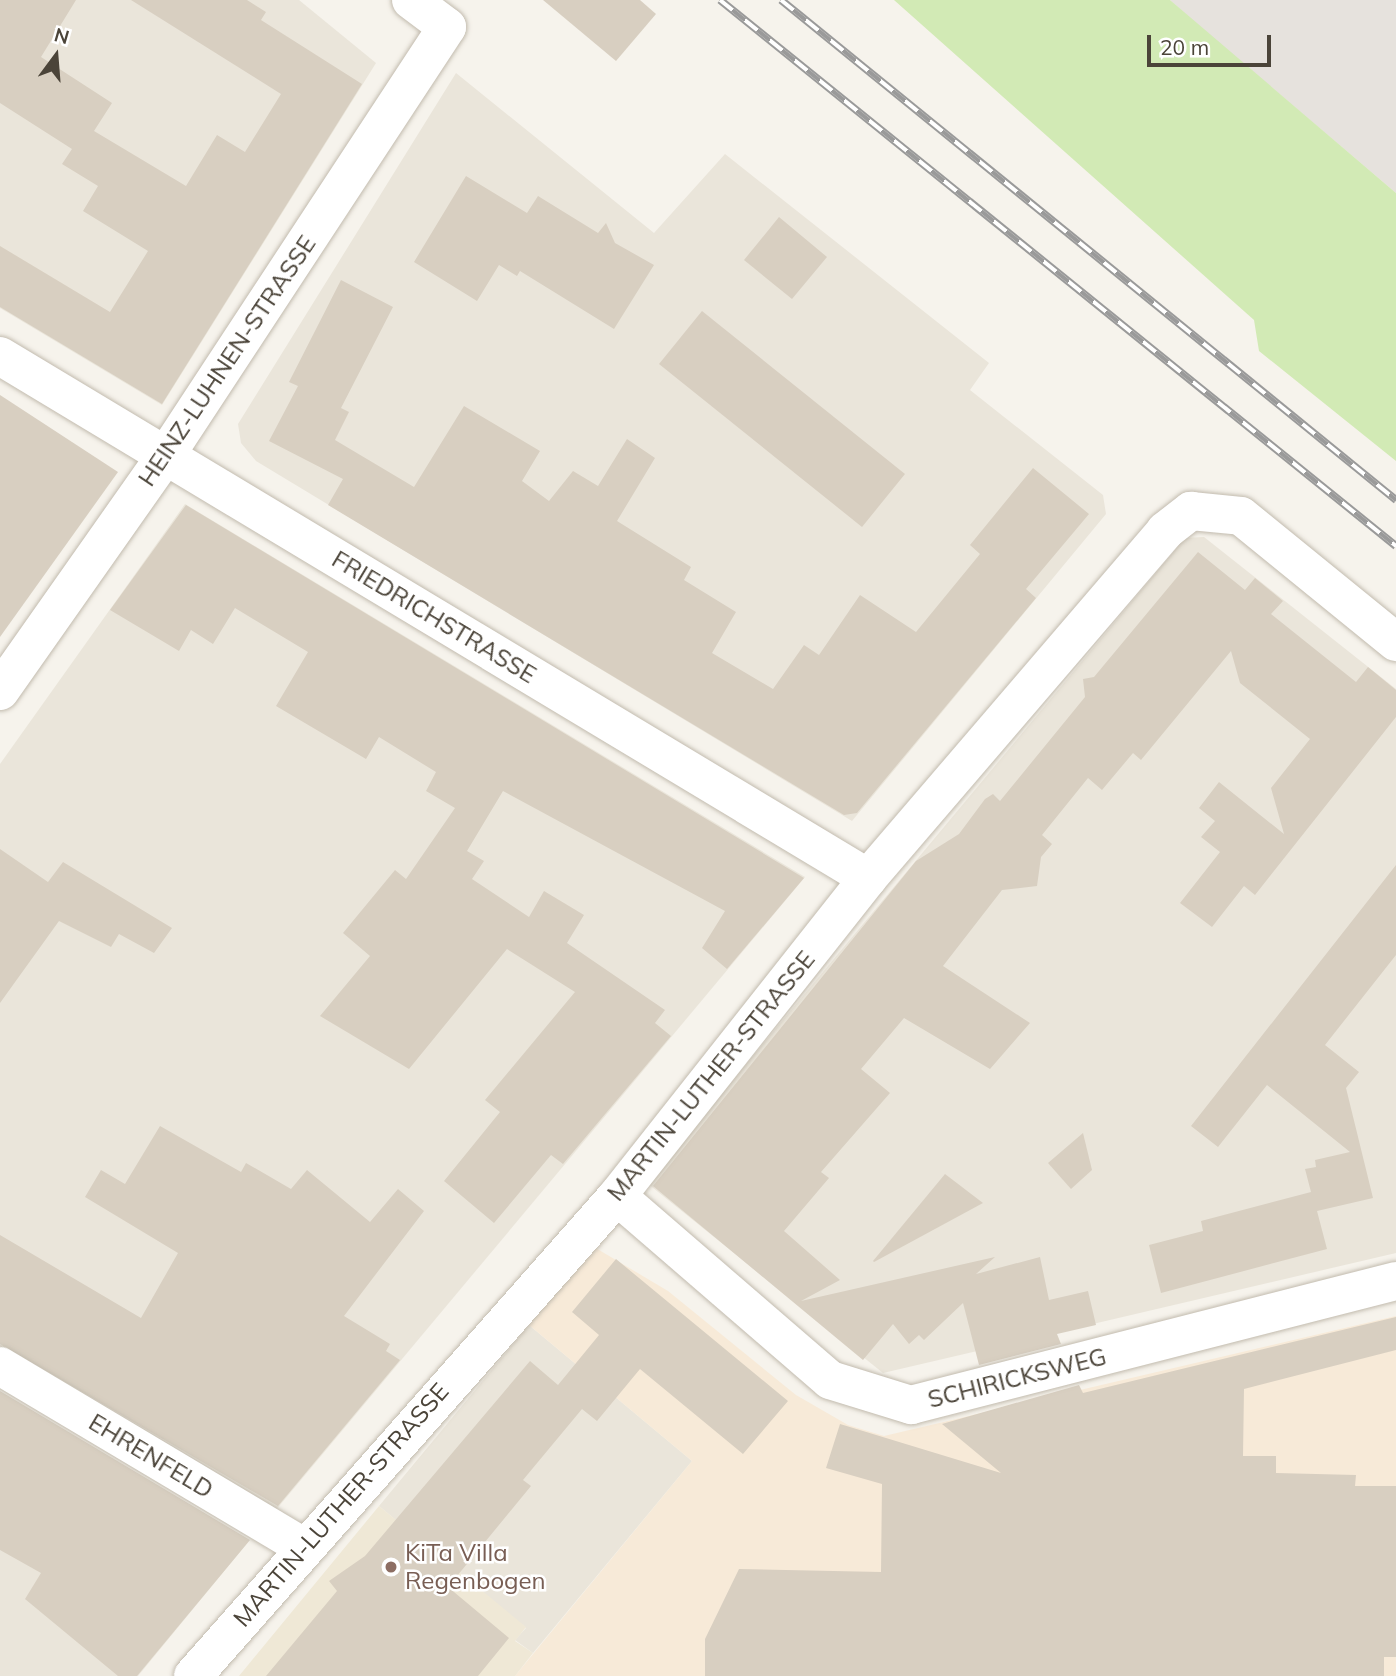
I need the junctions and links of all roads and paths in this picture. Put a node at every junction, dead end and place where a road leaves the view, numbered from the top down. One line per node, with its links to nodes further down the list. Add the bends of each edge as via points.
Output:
1 (411, 0): 3 (street, HEINZ-LUHNEN-STRASSE, via 447,27)
2 (0, 356): 3 (street, FRIEDRICHSTRASSE)
3 (166, 455): 5 (street, HEINZ-LUHNEN-STRASSE); 6 (street, FRIEDRICHSTRASSE)
4 (1396, 642): 6 (street, MARTIN-LUTHER-STRASSE, via 1241,516 1191,511 1165,531)
5 (0, 691)
6 (868, 878): 7 (street, MARTIN-LUTHER-STRASSE)
7 (617, 1196): 8 (street, SCHIRICKSWEG, via 830,1380 911,1405); 10 (street, MARTIN-LUTHER-STRASSE)
8 (1396, 1281)
9 (0, 1366): 10 (street, EHRENFELD)
10 (302, 1546): 11 (street, MARTIN-LUTHER-STRASSE)
11 (193, 1676)

